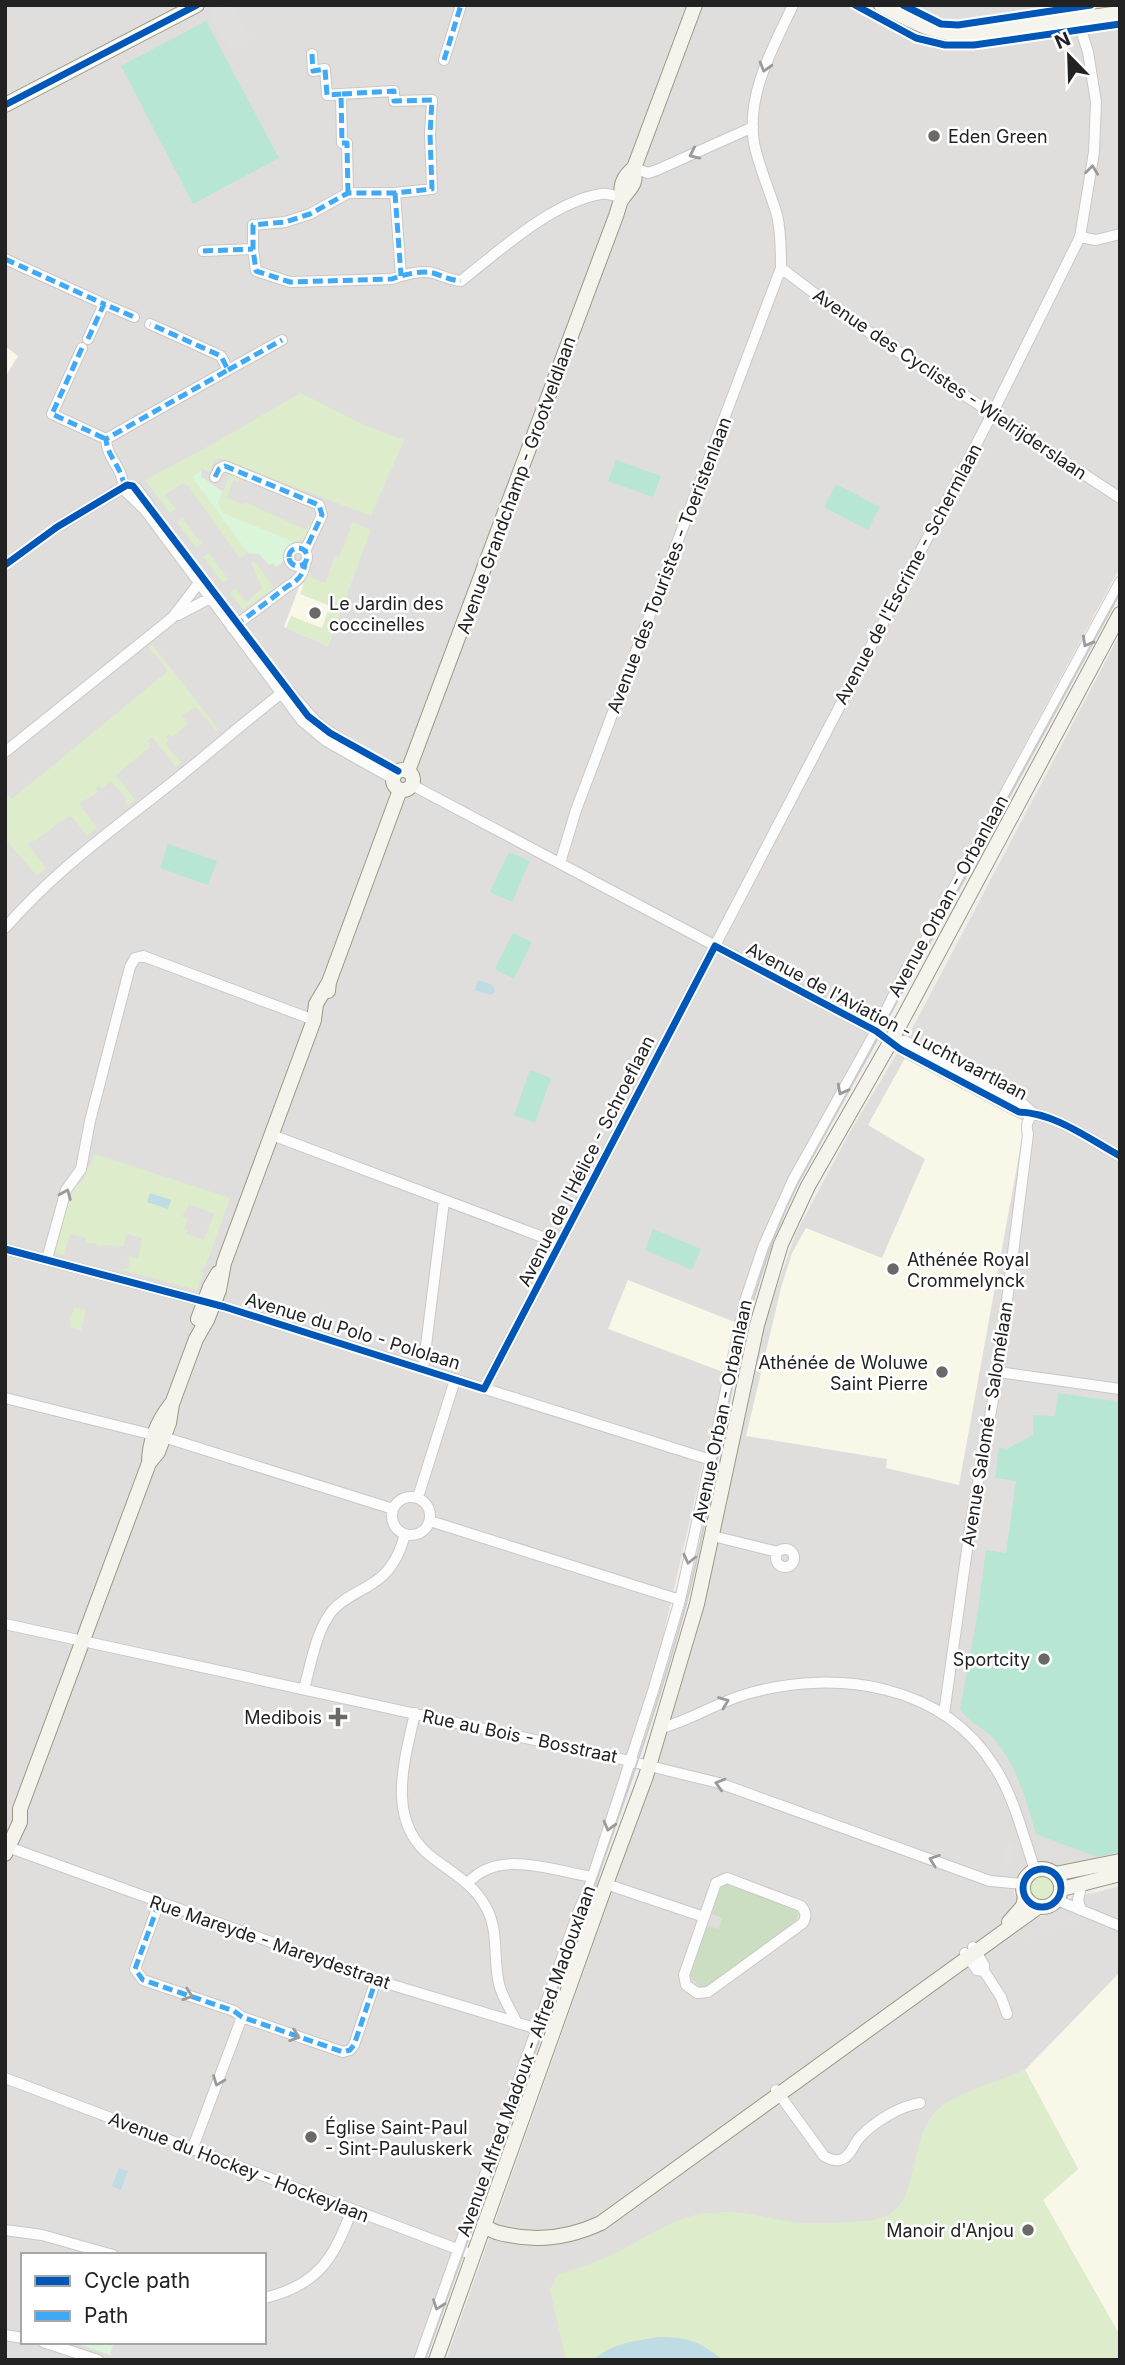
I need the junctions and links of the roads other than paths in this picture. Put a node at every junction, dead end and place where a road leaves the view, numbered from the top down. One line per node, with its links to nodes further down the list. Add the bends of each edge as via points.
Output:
1 (197, 5): 11 (street)
2 (461, 5): 9 (street)
3 (695, 5): 13 (street, Avenue Grandchamp - Grootveldlaan)
4 (793, 5): 12 (street, one-way to 12, via 766,61)
5 (881, 5): 6 (street, via 926,28 951,34)
6 (1075, 12): 7 (street); 18 (street, Avenue de l'Escrime - Schermlaan, one-way to 6, via 1094,152 1096,102 1088,52)
7 (1120, 13)
8 (312, 54): 10 (street, via 313,71 326,69 327,95)
9 (444, 60)
10 (341, 94): 14 (street, via 394,90 394,101 432,100 432,189); 15 (street)
11 (5, 105)
12 (753, 127): 13 (street, one-way to 13, via 657,170); 22 (street, via 780,230)
13 (634, 169): 16 (street, Avenue Grandchamp - Grootveldlaan, via 620,190)
14 (395, 193): 15 (street); 23 (street)
15 (348, 194): 19 (street, via 310,214 253,225)
16 (623, 198): 23 (street, via 602,194 562,209 461,281 431,272); 44 (street, Avenue Grandchamp - Grootveldlaan)
17 (1120, 234): 18 (street, via 1096,240)
18 (1080, 237): 29 (street, Avenue de l'Escrime - Schermlaan)
19 (253, 249): 20 (street); 23 (street, via 256,271 290,282)
20 (204, 251)
21 (5, 260): 24 (street)
22 (781, 268): 29 (street, Avenue des Cyclistes - Wielrijderslaan); 45 (street, Avenue des Touristes - Toeristenlaan)
23 (401, 276)
24 (104, 304): 25 (street); 30 (street, via 52,414)
25 (134, 317)
26 (150, 324): 28 (street, via 220,356)
27 (282, 340): 28 (street)
28 (228, 370): 30 (street)
29 (992, 414): 33 (street, Avenue des Cyclistes - Wielrijderslaan); 47 (street, Avenue de l'Escrime - Schermlaan)
30 (106, 439): 32 (street, Avenue de l'Aviation - Luchtvaartlaan, via 106,449 120,470)
31 (215, 477): 34 (street, via 225,466 319,505 322,515)
32 (124, 487): 35 (street); 38 (street, Avenue de l'Aviation - Luchtvaartlaan)
33 (1120, 498)
34 (305, 557): 37 (street, via 300,578); 37 (street, via 298,548 292,551)
35 (5, 565)
36 (1120, 582): 49 (street, Avenue Orban - Orbanlaan, one-way to 49)
37 (288, 586): 41 (street)
38 (208, 589): 40 (street); 40 (street); 41 (street, Avenue de l'Aviation - Luchtvaartlaan)
39 (1120, 614): 50 (street, Avenue Orban - Orbanlaan)
40 (172, 618): 43 (street)
41 (235, 626): 42 (street, Avenue de l'Aviation - Luchtvaartlaan)
42 (284, 691): 44 (street, Avenue de l'Aviation - Luchtvaartlaan, via 313,732); 46 (street, via 67,864)
43 (5, 752)
44 (402, 780): 45 (street, Avenue de l'Aviation - Luchtvaartlaan); 48 (street, Avenue Grandchamp - Grootveldlaan, via 329,982 316,1004)
45 (560, 863): 47 (street, Avenue de l'Aviation - Luchtvaartlaan)
46 (5, 928)
47 (715, 946): 49 (street, Avenue de l'Aviation - Luchtvaartlaan); 55 (street, Avenue de l'Hélice - Schroeflaan)
48 (314, 1020): 52 (street, Avenue Grandchamp - Grootveldlaan); 57 (street, one-way to 48, via 65,1190 81,1169 135,958 143,956)
49 (876, 1031): 50 (street, Avenue de l'Aviation - Luchtvaartlaan); 66 (street, Avenue Orban - Orbanlaan, one-way to 66, via 793,1180 763,1247 746,1298)
50 (891, 1041): 51 (street, Avenue de l'Aviation - Luchtvaartlaan, via 1019,1112); 71 (street, Avenue Orban - Orbanlaan, via 808,1186 773,1267)
51 (1033, 1113): 53 (street, Avenue de l'Aviation - Luchtvaartlaan); 60 (street, Avenue Salomé - Salomélaan, via 1026,1129)
52 (272, 1135): 54 (street); 58 (street, Avenue Grandchamp - Grootveldlaan, via 224,1263 210,1287)
53 (1120, 1156)
54 (444, 1201): 55 (street); 59 (street)
55 (561, 1244): 62 (street, Avenue de l'Hélice - Schroeflaan)
56 (5, 1249): 57 (street, Avenue du Polo - Pololaan)
57 (47, 1259): 58 (street, Avenue du Polo - Pololaan)
58 (209, 1303): 59 (street, Avenue du Polo - Pololaan); 65 (street, Avenue Grandchamp - Grootveldlaan, via 198,1317 196,1339 170,1421)
59 (423, 1370): 61 (street, Avenue du Polo - Pololaan)
60 (998, 1372): 63 (street); 80 (street, Avenue Salomé - Salomélaan)
61 (455, 1380): 62 (street, Avenue du Polo - Pololaan); 67 (street)
62 (484, 1389): 66 (street, Avenue du Polo - Pololaan)
63 (1120, 1389)
64 (5, 1398): 65 (street)
65 (159, 1436): 68 (street); 75 (street, Avenue Grandchamp - Grootveldlaan, via 158,1452 149,1463)
66 (711, 1460): 73 (street, Avenue Orban - Orbanlaan, one-way to 73)
67 (418, 1497): 68 (street, via 402,1499); 69 (street, via 427,1504)
68 (393, 1509): 70 (street, via 393,1522)
69 (430, 1521): 70 (street, via 422,1532); 73 (street)
70 (405, 1534): 76 (street, via 387,1572 331,1613)
71 (713, 1536): 72 (street); 78 (street, Avenue Orban - Orbanlaan)
72 (778, 1552)
73 (680, 1600): 77 (street, Avenue Orban - Orbanlaan)
74 (5, 1624): 75 (street, Rue au Bois - Bosstraat)
75 (83, 1641): 76 (street, Rue au Bois - Bosstraat); 84 (street, Avenue Grandchamp - Grootveldlaan)
76 (304, 1689): 79 (street, Rue au Bois - Bosstraat)
77 (651, 1698): 78 (street); 82 (street, Avenue Orban - Orbanlaan)
78 (668, 1704): 81 (street, Avenue Orban - Orbanlaan)
79 (415, 1713): 82 (street, Rue au Bois - Bosstraat); 92 (street, via 403,1770 405,1821 431,1857)
80 (944, 1714): 81 (street, one-way to 80, via 729,1699 811,1683 856,1683 901,1694); 88 (street, via 973,1738 1003,1780)
81 (661, 1728): 83 (street, Avenue Orban - Orbanlaan)
82 (630, 1761): 83 (street, Rue au Bois - Bosstraat); 91 (street, Avenue Alfred Madoux - Alfred Madouxlaan, one-way to 91)
83 (649, 1766): 94 (street, Avenue Alfred Madoux - Alfred Madouxlaan); 95 (street, Rue au Bois - Bosstraat, one-way to 83, via 754,1794)
84 (20, 1809): 85 (street); 86 (street, via 20,1822)
85 (5, 1830)
86 (6, 1849): 97 (street, Rue Mareyde - Mareydestraat)
87 (1120, 1861): 89 (street)
88 (1035, 1870): 89 (street); 95 (street, via 1026,1877)
89 (1055, 1874): 96 (street)
90 (1120, 1874): 93 (street)
91 (592, 1877): 92 (street, via 505,1865 474,1875); 107 (street, Avenue Alfred Madoux - Alfred Madouxlaan)
92 (468, 1883): 106 (street, via 492,1918 499,1985)
93 (1082, 1883): 96 (street); 99 (street)
94 (606, 1884): 100 (street); 113 (street, Avenue Alfred Madoux - Alfred Madouxlaan)
95 (1024, 1891): 98 (street); 102 (street, via 1016,1915)
96 (1059, 1894): 98 (street, via 1049,1906); 99 (street)
97 (159, 1903): 103 (street, Rue Mareyde - Mareydestraat); 105 (street, one-way to 105, via 135,1969 138,1975)
98 (1038, 1907): 102 (street)
99 (1081, 1910): 101 (street)
100 (704, 1917): 100 (street, via 684,1981 702,1994 806,1919 801,1906 727,1878 716,1883)
101 (1120, 1926)
102 (971, 1952): 104 (street); 109 (street)
103 (376, 1980): 105 (street, one-way to 103, via 343,2052 354,2045); 106 (street, Rue Mareyde - Mareydestraat)
104 (1007, 2014)
105 (242, 2017): 111 (street, one-way to 111)
106 (517, 2023): 107 (street, Rue Mareyde - Mareydestraat)
107 (538, 2028): 115 (street, Avenue Alfred Madoux - Alfred Madouxlaan)
108 (5, 2078): 111 (street, Avenue du Hockey - Hockeylaan)
109 (777, 2092): 110 (street, via 831,2160 846,2156 862,2134 906,2105); 113 (street, via 586,2230 534,2239 495,2232)
110 (920, 2103)
111 (192, 2150): 112 (street, Avenue du Hockey - Hockeylaan)
112 (352, 2209): 115 (street, Avenue du Hockey - Hockeylaan); 118 (street, via 325,2266 304,2284)
113 (484, 2224): 117 (street, Avenue Alfred Madoux - Alfred Madouxlaan)
114 (5, 2230): 116 (street)
115 (458, 2250): 117 (street, Avenue du Hockey - Hockeylaan); 121 (street, Avenue Alfred Madoux - Alfred Madouxlaan, one-way to 121)
116 (106, 2253)
117 (473, 2255): 122 (street, Avenue Alfred Madoux - Alfred Madouxlaan)
118 (266, 2298)
119 (49, 2344): 120 (street)
120 (98, 2360)
121 (419, 2360)
122 (436, 2360)

